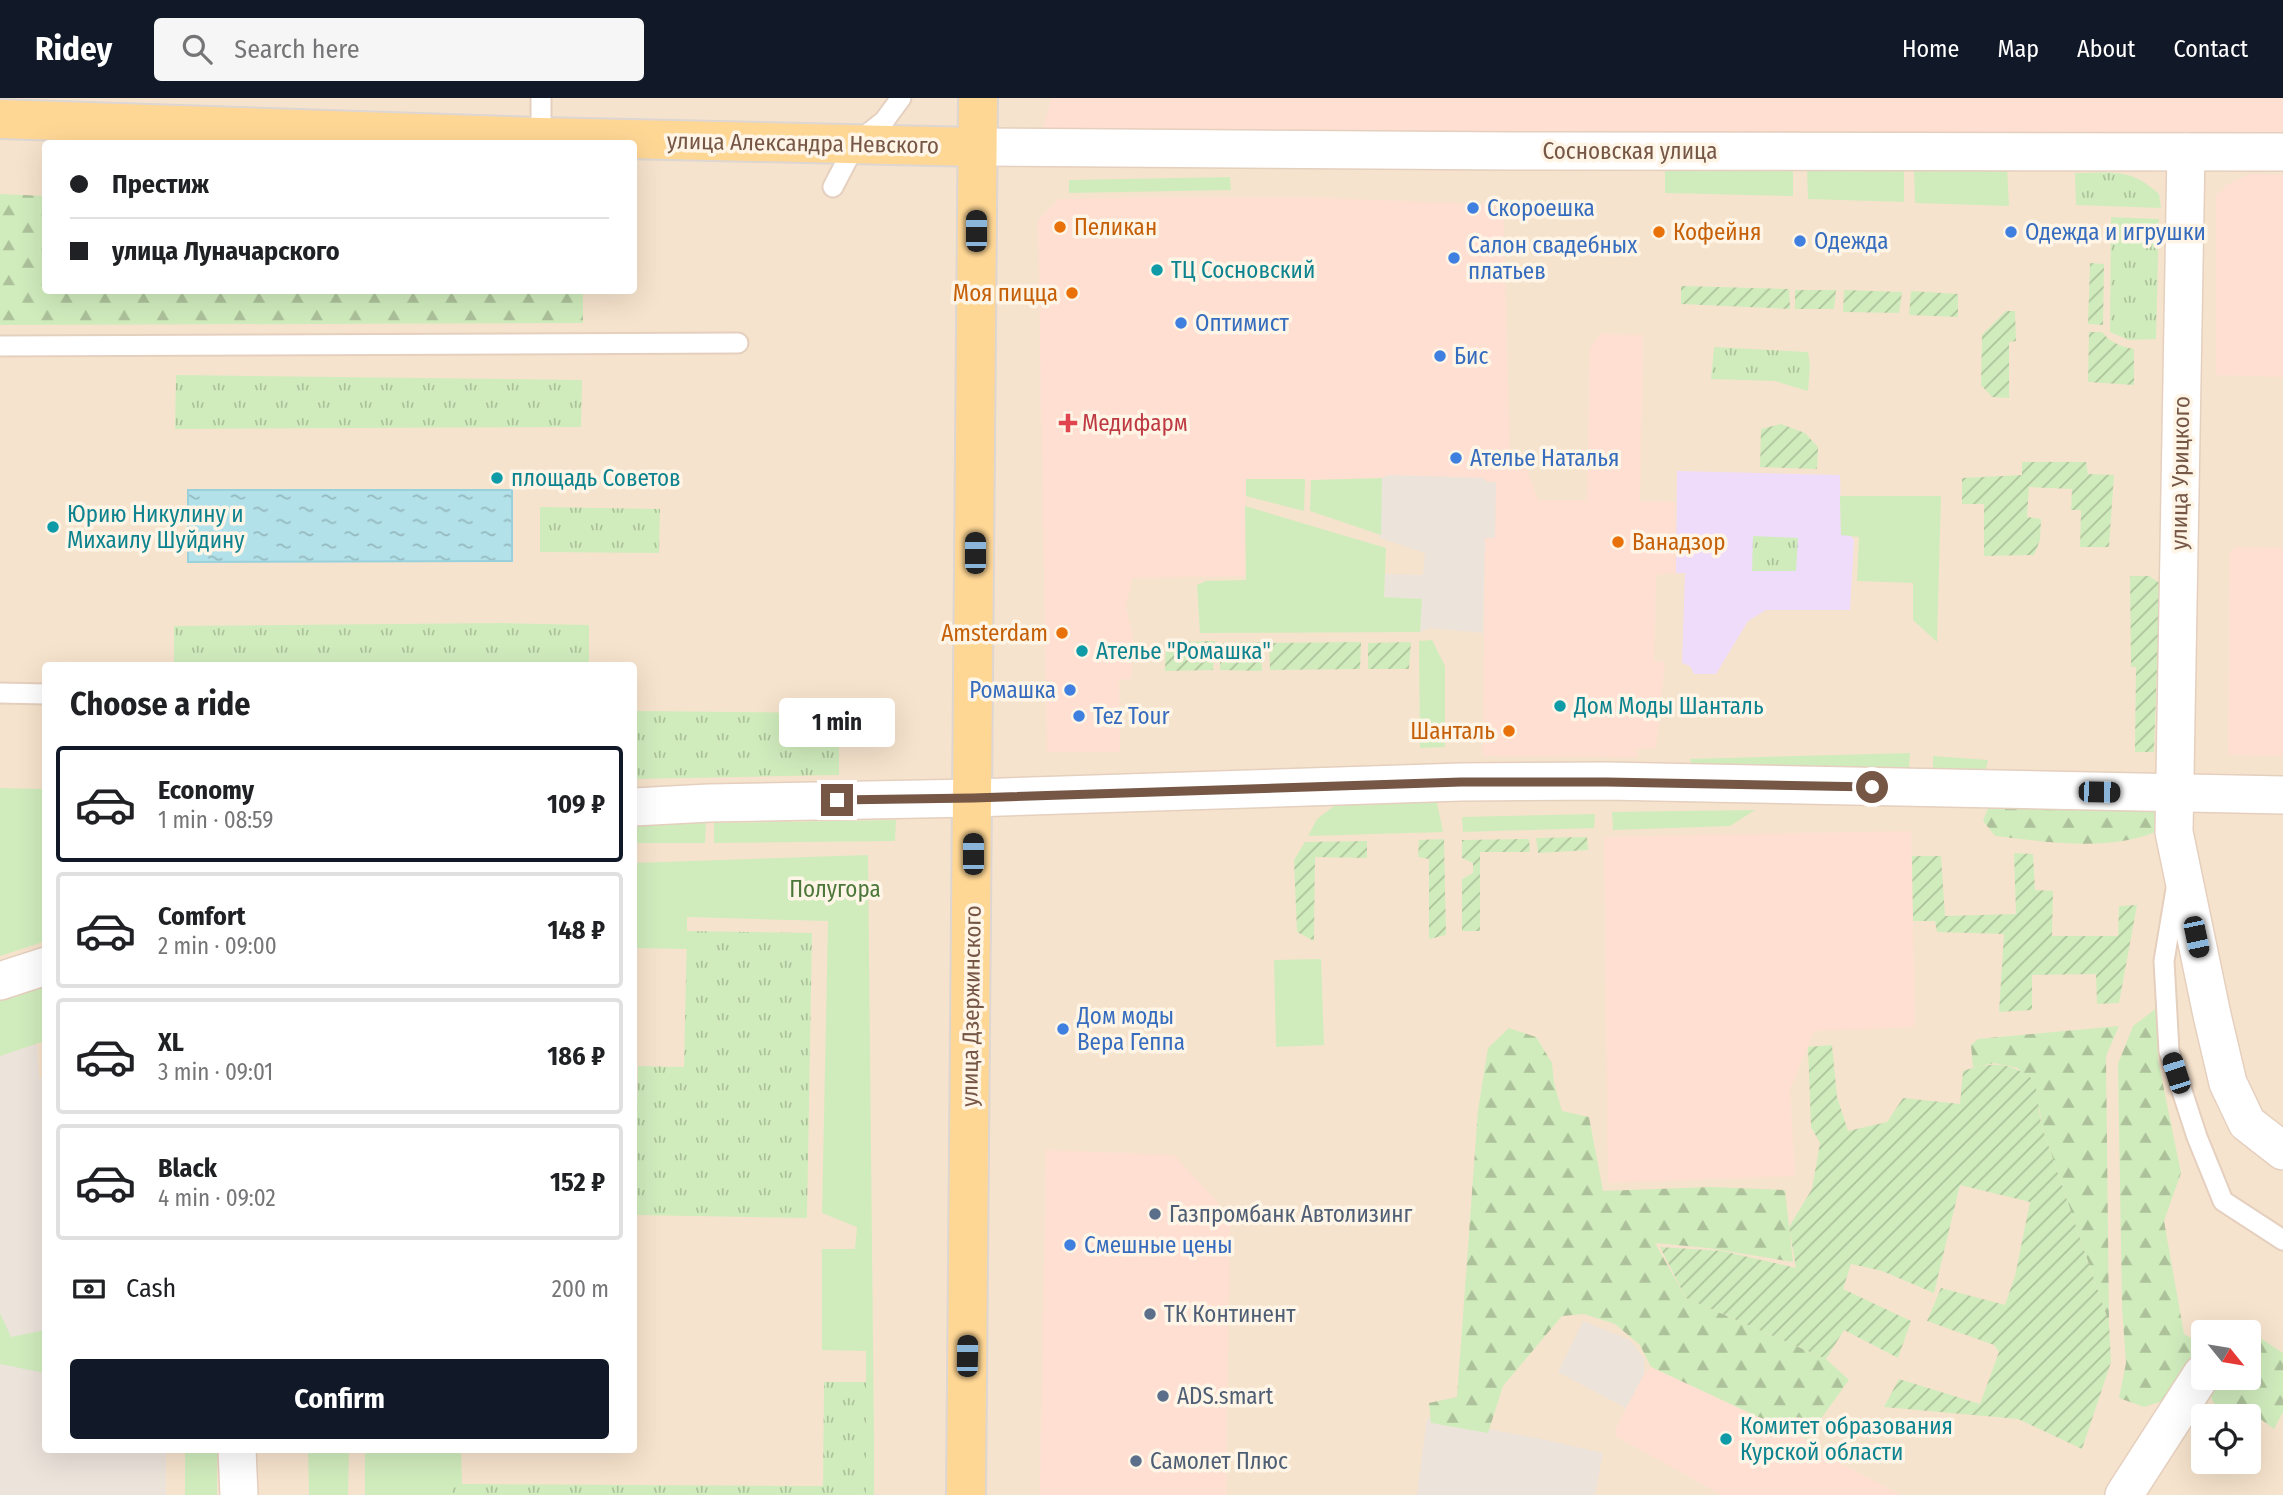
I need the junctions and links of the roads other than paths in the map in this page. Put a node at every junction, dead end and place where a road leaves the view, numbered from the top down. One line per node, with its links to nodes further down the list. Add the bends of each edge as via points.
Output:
1 (541, 98): 5 (lane)
2 (901, 98): 6 (lane, via 884,121)
3 (978, 100): 7 (main road, улица Дзержинского)
4 (0, 119): 5 (main road, улица Александра Невского)
5 (541, 137): 6 (main road, улица Александра Невского)
6 (856, 143): 7 (main road, улица Александра Невского); 10 (lane)
7 (976, 147): 8 (street, Сосновская улица); 17 (main road, улица Дзержинского)
8 (2186, 152): 9 (street, Сосновская улица); 15 (street, улица Урицкого)
9 (2283, 152)
10 (832, 187)
11 (738, 343): 12 (lane)
12 (0, 346)
13 (0, 693): 14 (lane)
14 (42, 694)
15 (2174, 794): 16 (street); 17 (street, via 1552,781); 19 (street, улица Урицкого)
16 (2283, 795)
17 (973, 798): 18 (street); 27 (main road, улица Дзержинского)
18 (637, 807)
19 (2174, 832): 22 (street, улица Урицкого, via 2228,1083 2247,1123); 23 (lane, via 2176,897 2164,961 2169,1051 2223,1201)
20 (42, 968): 21 (street)
21 (0, 981)
22 (2283, 1151)
23 (2283, 1240)
24 (2192, 1390): 28 (street)
25 (237, 1453): 26 (street)
26 (239, 1495)
27 (966, 1495)
28 (2124, 1495)

